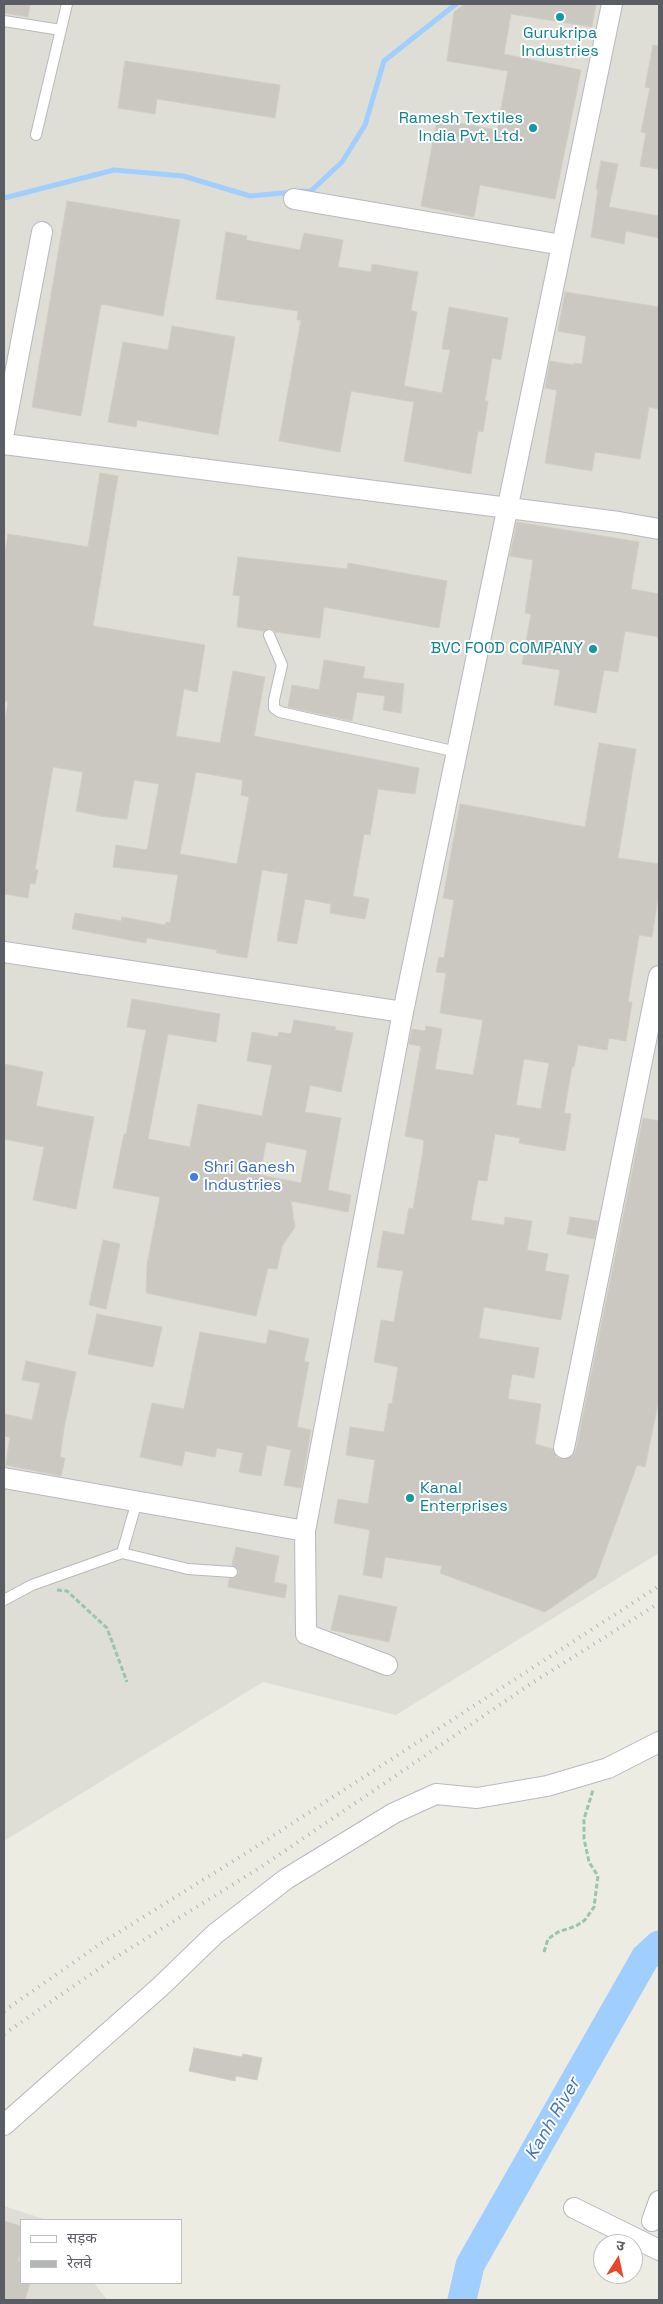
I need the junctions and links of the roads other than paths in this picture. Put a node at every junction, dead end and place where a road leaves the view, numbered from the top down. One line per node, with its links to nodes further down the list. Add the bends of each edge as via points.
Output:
1 (67, 4): 4 (lane)
2 (612, 4): 8 (street)
3 (4, 21): 4 (lane)
4 (61, 30): 5 (lane)
5 (36, 135)
6 (294, 199): 8 (street)
7 (42, 232): 9 (street)
8 (562, 246): 11 (street)
9 (4, 432)
10 (4, 444): 11 (street)
11 (508, 508): 12 (street); 14 (street)
12 (659, 529)
13 (269, 635): 14 (lane, via 282,664 274,700 274,708 280,712)
14 (457, 752): 17 (street)
15 (4, 952): 17 (street)
16 (659, 976): 18 (street)
17 (403, 1012): 21 (street)
18 (564, 1448)
19 (4, 1478): 20 (street)
20 (137, 1501): 21 (street); 22 (lane)
21 (305, 1531): 25 (street, via 306,1634)
22 (122, 1553): 23 (lane, via 188,1568); 24 (lane, via 32,1585)
23 (232, 1572)
24 (4, 1600)
25 (387, 1665)
26 (659, 1742): 27 (street, via 608,1768 546,1786 477,1798 436,1794 394,1813 286,1880 215,1934)
27 (4, 2125)
28 (659, 2201): 30 (street)
29 (574, 2208): 31 (street)
30 (652, 2221)
31 (659, 2250)

